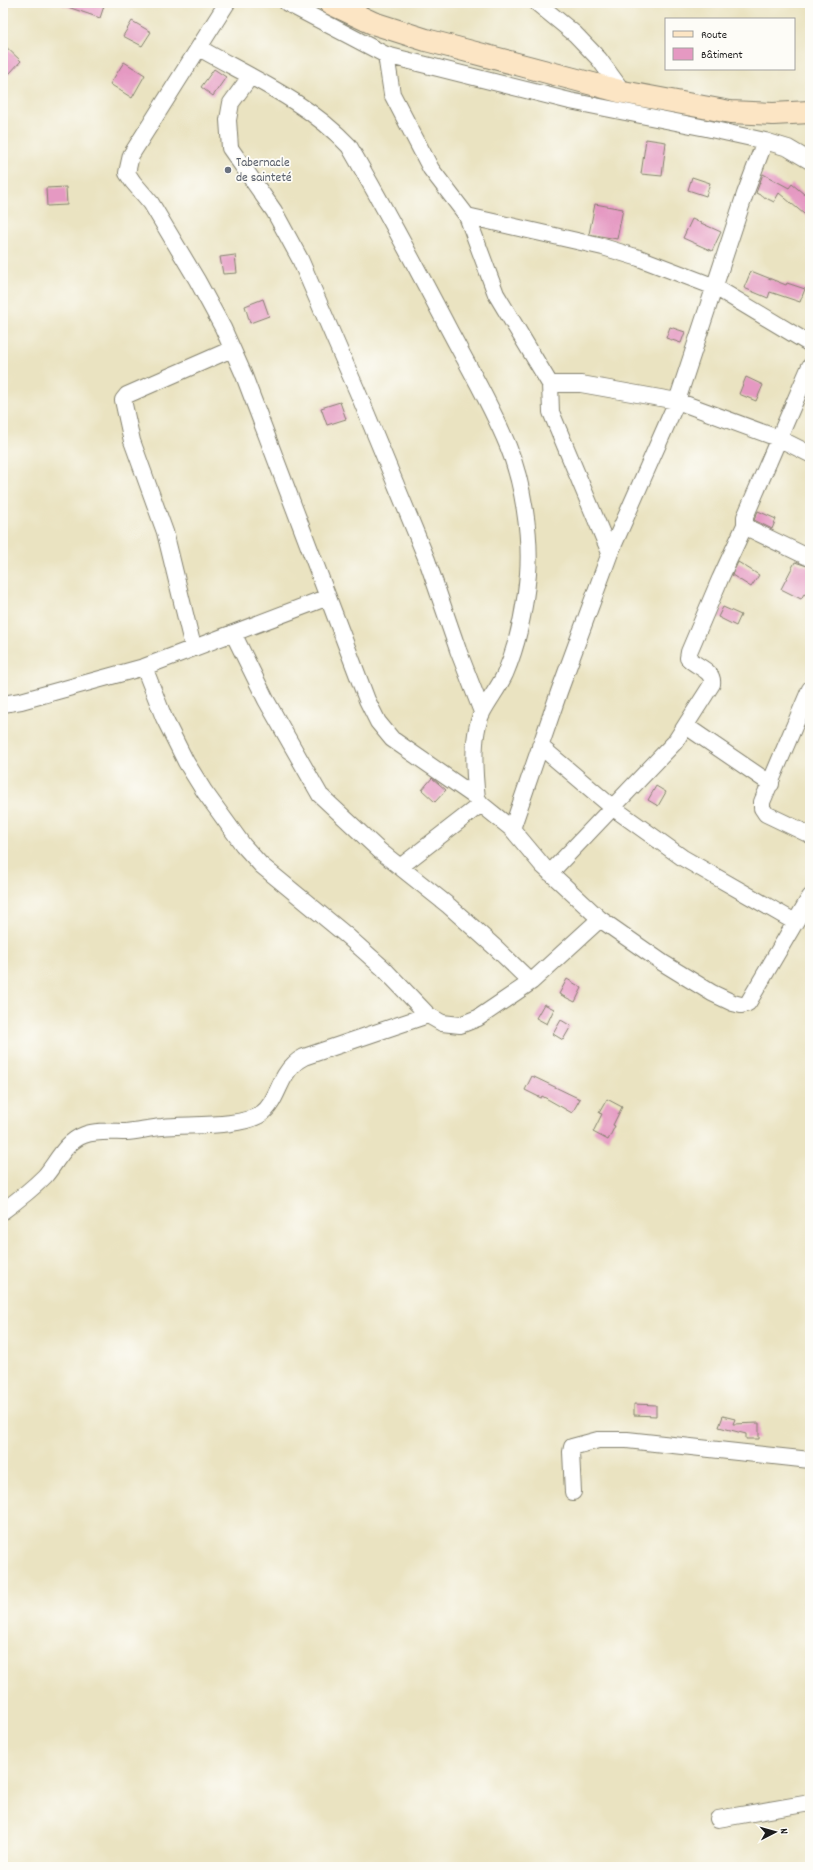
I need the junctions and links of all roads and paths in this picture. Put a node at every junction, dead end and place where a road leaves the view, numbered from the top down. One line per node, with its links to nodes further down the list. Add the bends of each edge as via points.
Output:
1 (227, 3): 5 (street)
2 (287, 3): 6 (street)
3 (330, 3): 8 (main road, via 373,23 426,40)
4 (537, 3): 9 (street, via 575,34 599,59)
5 (198, 48): 7 (street); 17 (street, via 131,155 127,173 152,203 197,280)
6 (386, 55): 10 (street); 14 (street, via 392,94 431,169)
7 (250, 77): 32 (street, via 231,103 228,120 230,148 274,211 300,260 427,560); 32 (street, via 301,106 335,130 350,146 491,409 508,446 523,504 528,542 528,574 516,638 505,675)
8 (576, 80): 9 (main road); 10 (street)
9 (623, 92): 11 (main road, via 730,112)
10 (570, 101): 12 (street)
11 (810, 112)
12 (765, 142): 13 (street, via 788,148); 15 (street)
13 (810, 161)
14 (467, 216): 15 (street, via 603,247); 19 (street, via 496,294)
15 (715, 287): 16 (street); 20 (street)
16 (810, 344)
17 (232, 350): 26 (street); 28 (street, via 127,395 123,400 132,441 165,532)
18 (810, 366): 21 (street)
19 (550, 384): 20 (street, via 581,384); 24 (street, via 552,412)
20 (677, 401): 21 (street); 24 (street)
21 (780, 439): 22 (street); 23 (street, via 745,517)
22 (810, 454)
23 (745, 525): 25 (street); 33 (street, via 689,652 688,658 692,663 713,678 712,684)
24 (610, 553): 34 (street)
25 (810, 558)
26 (328, 597): 27 (street); 36 (street, via 367,700 378,722 392,739)
27 (233, 632): 28 (street); 40 (street, via 266,700 320,795)
28 (193, 647): 29 (street)
29 (144, 667): 31 (street); 46 (street, via 164,718 186,762 204,792 243,845 261,865 383,968)
30 (810, 689): 35 (street)
31 (3, 704)
32 (482, 712): 36 (street, via 475,745 474,773)
33 (686, 726): 35 (street); 37 (street, via 675,742)
34 (540, 746): 37 (street); 38 (street)
35 (771, 784): 39 (street, via 762,802 766,814)
36 (479, 801): 38 (street); 40 (street)
37 (612, 807): 41 (street); 44 (street, via 683,858)
38 (512, 829): 41 (street)
39 (810, 835)
40 (400, 867): 45 (street, via 449,906)
41 (550, 873): 43 (street)
42 (810, 898): 44 (street)
43 (600, 919): 44 (street, via 712,993 733,1004 741,1005 748,1003); 45 (street)
44 (795, 922)
45 (531, 982): 46 (street, via 478,1018 460,1025 442,1023)
46 (428, 1015): 47 (street, via 304,1057 293,1064 267,1108 253,1118 237,1122 97,1132 75,1139 33,1188)
47 (3, 1211)
48 (810, 1460): 49 (street, via 634,1441 598,1440 572,1447)
49 (573, 1492)
50 (810, 1803): 51 (street)
51 (718, 1819)

